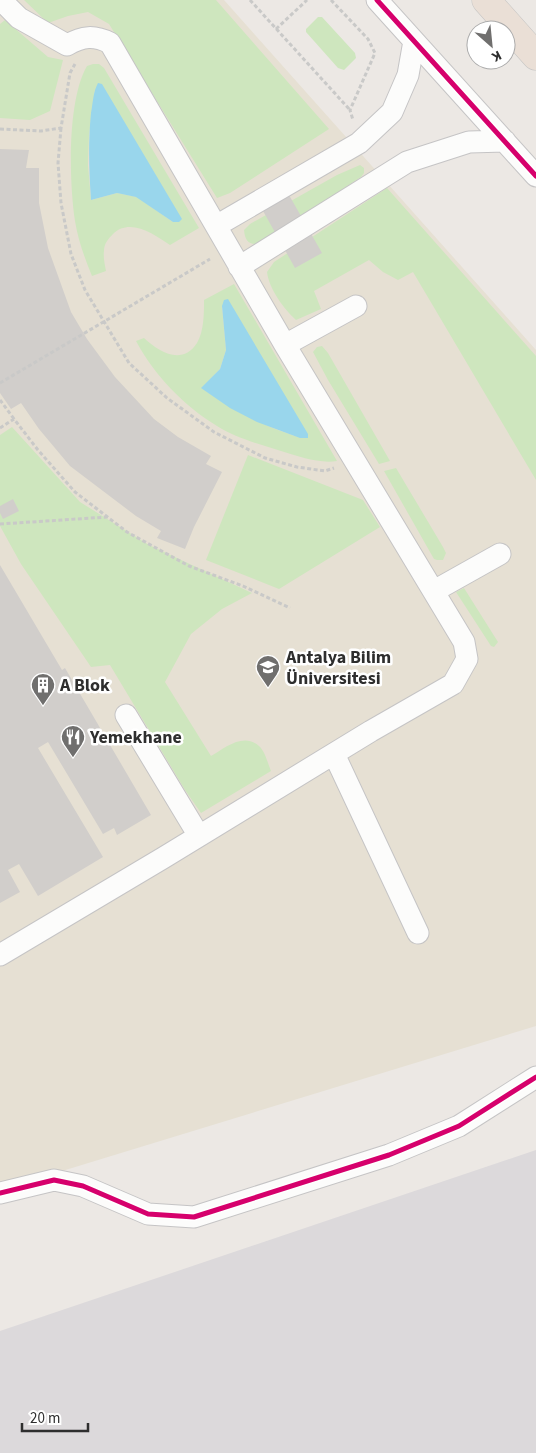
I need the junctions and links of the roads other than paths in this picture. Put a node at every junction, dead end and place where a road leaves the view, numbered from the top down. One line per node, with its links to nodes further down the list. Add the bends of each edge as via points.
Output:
1 (1, 0): 8 (street, via 19,18 67,45 78,39 98,37 110,43)
2 (377, 0): 4 (street)
3 (486, 0): 5 (highway)
4 (414, 41): 6 (street); 8 (street, via 408,75 392,112 359,143)
5 (536, 56)
6 (505, 141): 7 (street); 9 (street, via 469,142 407,162)
7 (536, 176)
8 (216, 226): 9 (street)
9 (239, 267): 11 (street)
10 (356, 306): 11 (street)
11 (285, 345): 13 (street)
12 (500, 554): 13 (street)
13 (434, 591): 15 (street, via 464,642 467,659 453,684)
14 (126, 715): 16 (street)
15 (334, 754): 16 (street); 17 (street)
16 (199, 836): 18 (street)
17 (418, 933)
18 (0, 955)
19 (536, 1077): 20 (street, via 459,1126 398,1152 194,1217 148,1214 83,1186 54,1180)
20 (0, 1193)

